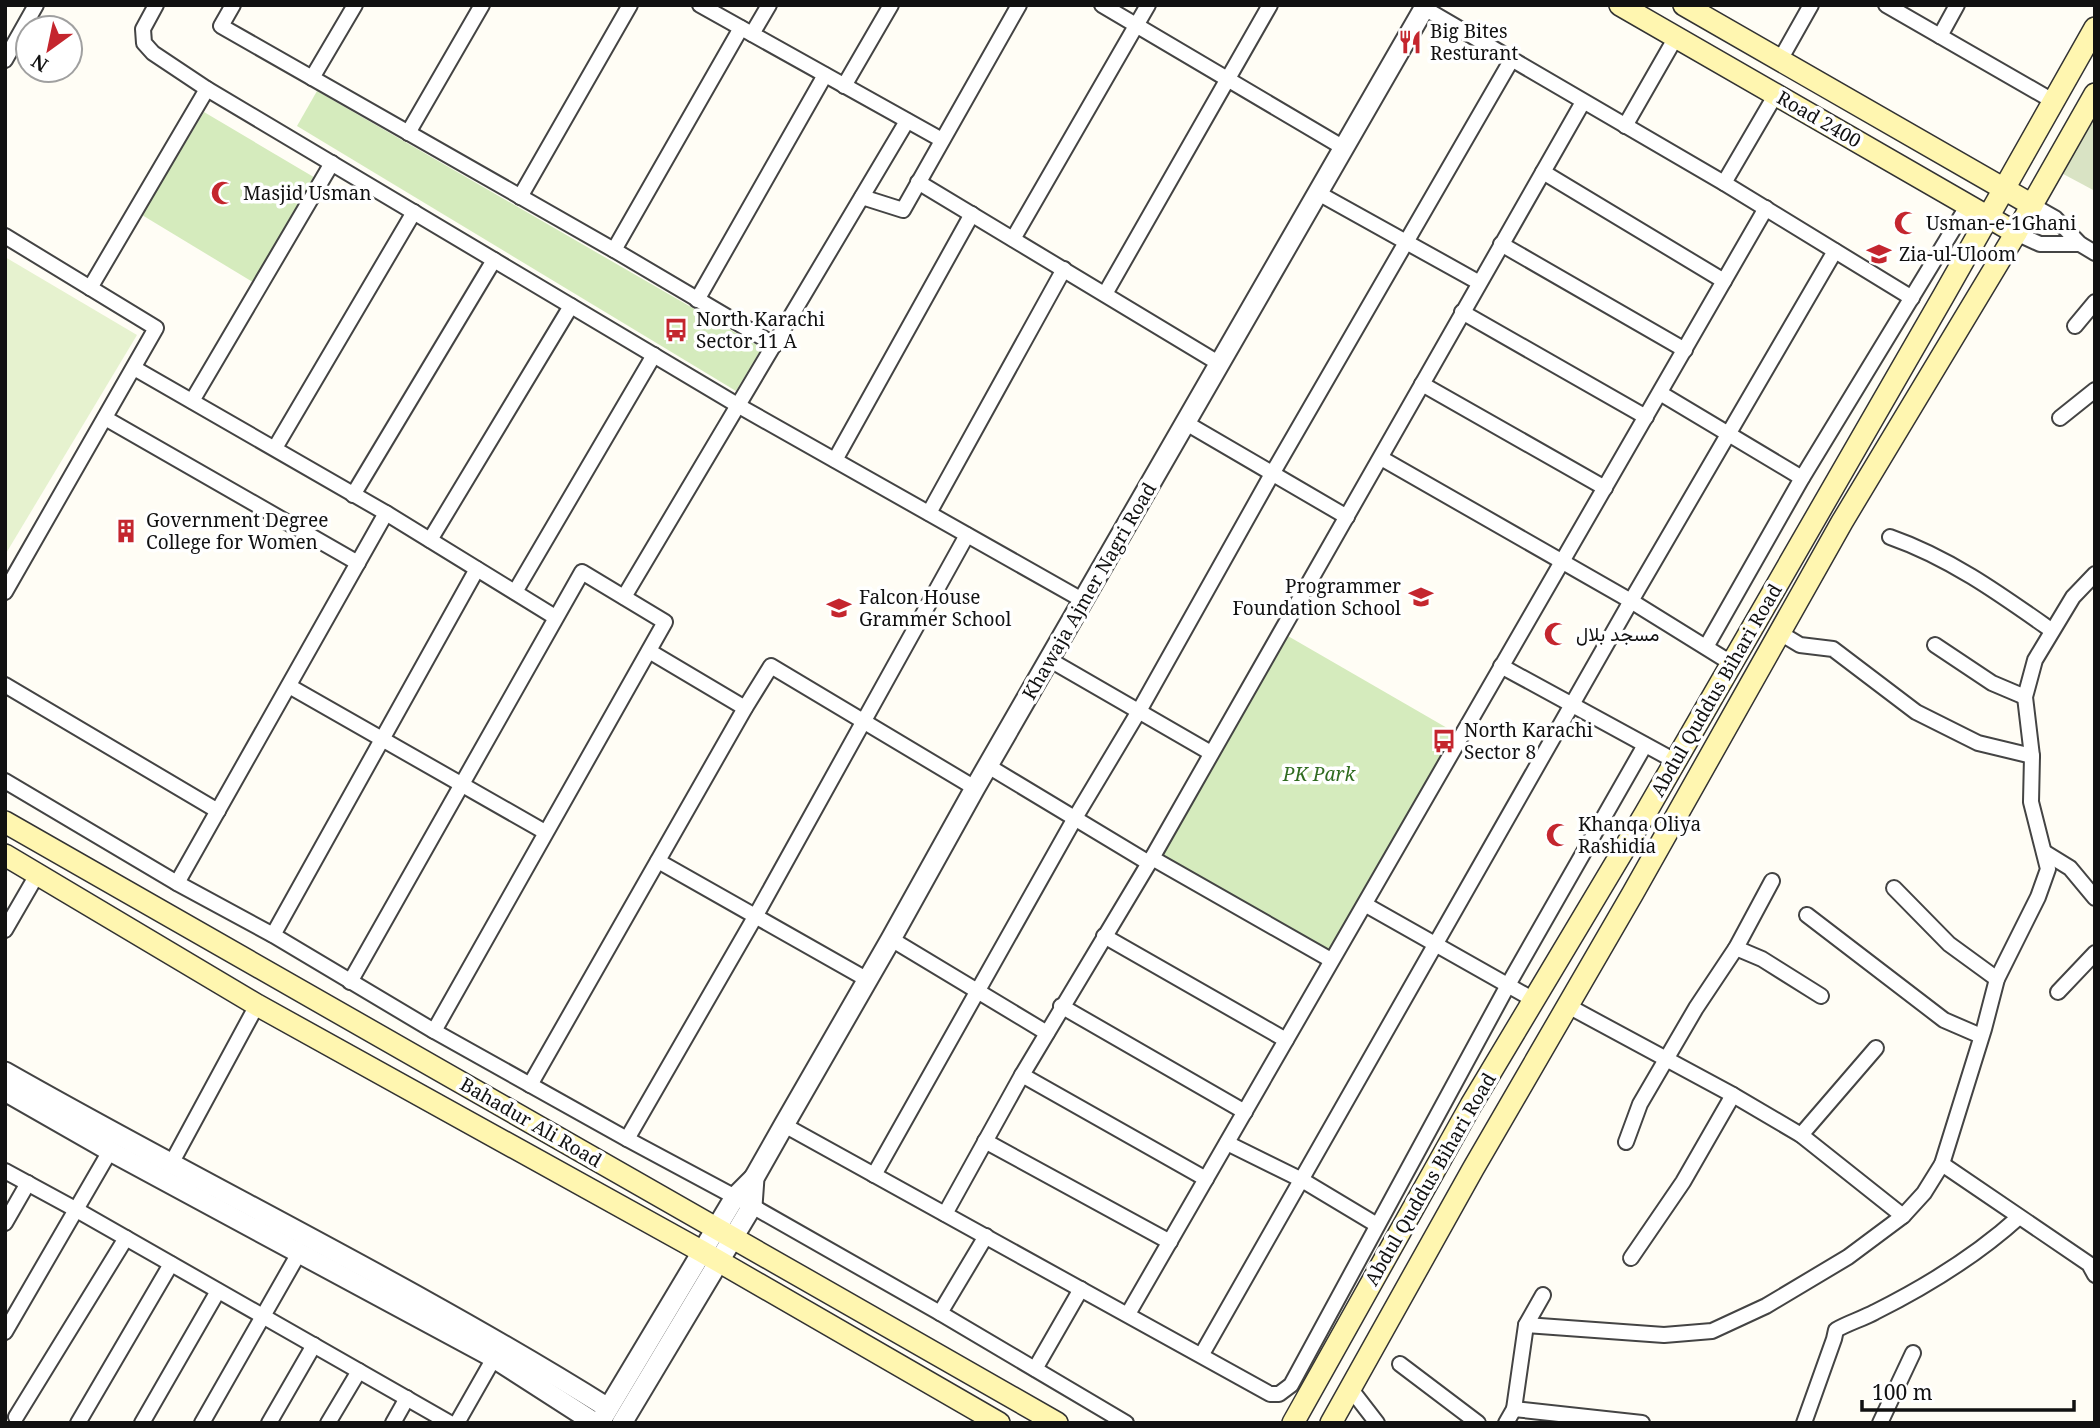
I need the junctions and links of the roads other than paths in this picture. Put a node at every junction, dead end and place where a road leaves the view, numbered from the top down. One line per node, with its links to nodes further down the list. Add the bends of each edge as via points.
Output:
1 (36, 5): 25 (street)
2 (156, 5): 32 (street, via 143,29 144,43)
3 (233, 5): 29 (street, via 221,26)
4 (355, 5): 29 (street)
5 (482, 5): 39 (street)
6 (630, 5): 48 (street)
7 (700, 5): 22 (street)
8 (769, 5): 22 (street)
9 (891, 5): 31 (street)
10 (1019, 5): 40 (street)
11 (1102, 5): 20 (street)
12 (1149, 5): 20 (street)
13 (1270, 5): 30 (street)
14 (1620, 5): 24 (main road, Road 2400)
15 (1684, 5): 27 (main road, Road 2400)
16 (1811, 5): 27 (street)
17 (1886, 5): 23 (street)
18 (1957, 5): 23 (street)
19 (1425, 7): 26 (street); 41 (street, Khawaja Ajmer Nagri Road)
20 (1137, 26): 30 (street); 58 (street)
21 (2095, 28): 35 (main road, Abdul Quddus Bihari Road)
22 (746, 31): 28 (street); 62 (street)
23 (1940, 36): 35 (street)
24 (1676, 37): 33 (main road, Road 2400); 38 (street)
25 (5, 60)
26 (1512, 60): 36 (street); 59 (street)
27 (1780, 60): 46 (main road, Road 2400)
28 (825, 75): 31 (street); 72 (street)
29 (312, 78): 39 (street)
30 (1228, 80): 41 (street); 70 (street)
31 (844, 86): 37 (street)
32 (207, 89): 42 (street); 69 (street)
33 (1776, 94): 45 (street); 50 (main road, Road 2400)
34 (2095, 94): 51 (main road, Abdul Quddus Bihari Road)
35 (2053, 101): 46 (main road, Abdul Quddus Bihari Road)
36 (1583, 102): 38 (street); 43 (street)
37 (907, 121): 40 (street); 49 (street)
38 (1625, 126): 45 (street)
39 (408, 133): 48 (street)
40 (942, 140): 44 (street)
41 (1344, 148): 47 (street, Khawaja Ajmer Nagri Road)
42 (332, 163): 53 (street); 85 (street)
43 (1543, 172): 60 (street); 67 (street)
44 (918, 182): 49 (street, via 903,210); 54 (street)
45 (1724, 183): 52 (street)
46 (2003, 189): 51 (main road, Road 2400); 55 (main road, Abdul Quddus Bihari Road)
47 (1318, 193): 59 (street); 80 (street, Khawaja Ajmer Nagri Road)
48 (520, 197): 62 (street)
49 (862, 197): 77 (street)
50 (1968, 205): 55 (main road, Road 2400); 71 (street)
51 (2032, 205): 56 (main road, Abdul Quddus Bihari Road); 61 (street, via 2055,218)
52 (1766, 208): 63 (street); 67 (street)
53 (414, 212): 65 (street); 92 (street)
54 (972, 214): 58 (street); 94 (street)
55 (1988, 216): 56 (main road, Road 2400); 121 (main road, Abdul Quddus Bihari Road)
56 (2016, 233): 61 (street, via 2040,244); 116 (main road, Abdul Quddus Bihari Road)
57 (5, 236): 69 (street)
58 (1013, 239): 66 (street)
59 (1407, 241): 68 (street); 95 (street)
60 (1501, 244): 68 (street); 78 (street)
61 (2080, 244): 64 (street)
62 (614, 250): 72 (street)
63 (1835, 251): 71 (street); 91 (street)
64 (2095, 253)
65 (494, 260): 74 (street); 98 (street)
66 (1064, 269): 70 (street); 100 (street)
67 (1724, 281): 78 (street)
68 (1478, 282): 75 (street)
69 (90, 288): 81 (street, via 156,328)
70 (1105, 294): 80 (street)
71 (1912, 298): 96 (street)
72 (697, 300): 77 (street)
73 (2095, 302): 76 (street)
74 (571, 306): 79 (street); 104 (street)
75 (1462, 312): 82 (street); 87 (street)
76 (2075, 326)
77 (775, 345): 86 (street)
78 (1685, 350): 84 (street)
79 (654, 355): 86 (street); 110 (street)
80 (1220, 364): 90 (street, Khawaja Ajmer Nagri Road)
81 (134, 368): 85 (street); 88 (street)
82 (1422, 384): 93 (street); 97 (street)
83 (2095, 390): 89 (street)
84 (1660, 393): 87 (street); 91 (street)
85 (192, 401): 92 (street)
86 (739, 406): 94 (street); 111 (street)
87 (1646, 417): 97 (street)
88 (105, 418): 106 (street); 109 (street)
89 (2060, 418)
90 (1186, 424): 95 (street); 112 (street, Khawaja Ajmer Nagri Road)
91 (1729, 433): 96 (street); 113 (street)
92 (275, 448): 98 (street)
93 (1381, 458): 101 (street); 105 (street)
94 (835, 460): 100 (street)
95 (1272, 474): 101 (street); 128 (street)
96 (1802, 478): 118 (street)
97 (1605, 488): 105 (street)
98 (353, 495): 99 (street)
99 (386, 513): 104 (street); 106 (street)
100 (929, 513): 102 (street)
101 (1347, 517): 132 (street)
102 (967, 535): 112 (street); 129 (street)
103 (1890, 537): 115 (street, via 1977,579)
104 (430, 540): 107 (street)
105 (1561, 562): 113 (street); 122 (street)
106 (358, 564): 124 (street)
107 (477, 569): 110 (street); 130 (street)
108 (2095, 574): 115 (street)
109 (5, 592)
110 (515, 592): 114 (street)
111 (624, 597): 114 (street, via 582,572); 119 (street, via 665,622)
112 (1084, 601): 120 (street, Khawaja Ajmer Nagri Road)
113 (1631, 601): 118 (street); 126 (street)
114 (555, 617): 137 (street)
115 (2051, 630): 125 (street, via 2035,660)
116 (1780, 633): 133 (street, via 1800,645 1833,649 1916,712 1978,743); 173 (main road, Abdul Quddus Bihari Road)
117 (1936, 645): 125 (street, via 1992,682)
118 (1706, 647): 121 (street)
119 (649, 651): 127 (street); 142 (street)
120 (1050, 660): 128 (street); 135 (street, Khawaja Ajmer Nagri Road)
121 (1731, 663): 134 (main road, Abdul Quddus Bihari Road)
122 (1501, 666): 126 (street); 152 (street)
123 (5, 685): 139 (street)
124 (289, 686): 130 (street); 139 (street)
125 (2025, 697): 133 (street)
126 (1571, 706): 131 (street); 159 (street)
127 (745, 708): 129 (street, via 771,666); 146 (street)
128 (1139, 711): 132 (street); 140 (street)
129 (863, 721): 138 (street); 154 (street)
130 (381, 738): 137 (street); 156 (street)
131 (1645, 745): 134 (street); 166 (street)
132 (1211, 753): 145 (street)
133 (2032, 756): 143 (street, via 2031,802)
134 (1675, 761): 170 (main road, Abdul Quddus Bihari Road)
135 (988, 766): 138 (street, Khawaja Ajmer Nagri Road); 140 (street)
136 (5, 781): 149 (street)
137 (461, 784): 142 (street); 165 (street)
138 (975, 788): 158 (street, Khawaja Ajmer Nagri Road)
139 (218, 811): 149 (street)
140 (1074, 818): 145 (street); 167 (street)
141 (5, 822): 207 (main road, Bahadur Ali Road)
142 (545, 832): 174 (street)
143 (2044, 852): 151 (street, via 2070,868); 163 (street, via 2048,869 2039,897)
144 (5, 855): 147 (main road, Bahadur Ali Road)
145 (1150, 860): 157 (street); 162 (street)
146 (658, 861): 154 (street); 182 (street)
147 (38, 873): 155 (street); 171 (main road, Bahadur Ali Road)
148 (1772, 881): 160 (street)
149 (177, 883): 156 (street)
150 (1894, 888): 163 (street, via 1949,944)
151 (2095, 898)
152 (1366, 905): 159 (street); 162 (street)
153 (1807, 915): 176 (street, via 1944,1020)
154 (755, 917): 164 (street); 188 (street)
155 (5, 930)
156 (273, 935): 165 (street)
157 (1104, 936): 172 (street); 177 (street)
158 (891, 939): 164 (street, Khawaja Ajmer Nagri Road); 167 (street)
159 (1437, 944): 166 (street); 198 (street)
160 (1736, 948): 169 (street); 179 (street)
161 (2095, 953): 168 (street)
162 (1331, 960): 177 (street)
163 (1997, 979): 176 (street)
164 (867, 980): 186 (street, Khawaja Ajmer Nagri Road)
165 (350, 982): 174 (street)
166 (1508, 985): 170 (street); 206 (street)
167 (977, 990): 175 (street); 196 (street)
168 (2058, 992)
169 (1821, 996)
170 (1534, 1000): 248 (main road, Abdul Quddus Bihari Road)
171 (257, 1004): 193 (street); 212 (main road, Bahadur Ali Road)
172 (1061, 1006): 175 (street); 185 (street)
173 (1568, 1006): 179 (street); 231 (main road, Abdul Quddus Bihari Road)
174 (434, 1031): 182 (street)
175 (1047, 1033): 181 (street)
176 (1981, 1036): 194 (street)
177 (1286, 1040): 185 (street)
178 (1876, 1048): 187 (street)
179 (1665, 1060): 184 (street); 190 (street, via 1640,1104)
180 (5, 1072): 193 (street)
181 (1022, 1075): 189 (street); 197 (street)
182 (530, 1085): 188 (street)
183 (5, 1091): 192 (street)
184 (1733, 1095): 187 (street); 213 (street, via 1684,1182)
185 (1245, 1112): 191 (street)
186 (784, 1125): 196 (street); 200 (street, Khawaja Ajmer Nagri Road)
187 (1801, 1135): 203 (street)
188 (627, 1139): 200 (street)
189 (985, 1141): 202 (street); 210 (street)
190 (1626, 1142)
191 (1227, 1143): 197 (street); 198 (street)
192 (110, 1151): 201 (street); 211 (street)
193 (171, 1164): 235 (street, via 502,1342)
194 (1942, 1164): 203 (street); 204 (street)
195 (5, 1171): 199 (street)
196 (874, 1175): 202 (street)
197 (1206, 1179): 210 (street)
198 (1302, 1180): 206 (street); 226 (street)
199 (28, 1184): 201 (street); 205 (street)
200 (743, 1201): 207 (street, Khawaja Ajmer Nagri Road); 219 (street)
201 (75, 1209): 209 (street); 223 (street)
202 (945, 1214): 208 (street)
203 (1903, 1216): 222 (street, via 1848,1258 1766,1306 1712,1331 1664,1335)
204 (2020, 1217): 215 (street, via 2089,1264); 254 (street, via 1988,1245 1925,1285 1836,1330)
205 (5, 1223)
206 (1377, 1225): 226 (street, via 1287,1389 1270,1394)
207 (724, 1233): 212 (street, Khawaja Ajmer Nagri Road); 246 (main road, Bahadur Ali Road)
208 (986, 1236): 216 (street); 219 (street)
209 (126, 1238): 214 (street); 234 (street)
210 (1170, 1242): 220 (street)
211 (299, 1252): 221 (street); 227 (street)
212 (710, 1256): 235 (street, Khawaja Ajmer Nagri Road); 244 (street, Khawaja Ajmer Nagri Road); 245 (main road, Bahadur Ali Road)
213 (1631, 1258)
214 (171, 1264): 217 (street); 236 (street)
215 (2095, 1275)
216 (1081, 1289): 220 (street); 229 (street)
217 (218, 1291): 221 (street); 237 (street)
218 (1543, 1295): 222 (street)
219 (940, 1313): 229 (street)
220 (1128, 1314): 226 (street)
221 (263, 1316): 224 (street); 238 (street)
222 (1526, 1325): 233 (street)
223 (5, 1332)
224 (314, 1345): 230 (street); 239 (street)
225 (1913, 1353): 255 (street)
226 (1202, 1354)
227 (494, 1358): 235 (street); 243 (street)
228 (1400, 1364): 251 (street)
229 (1035, 1369): 247 (street)
230 (359, 1371): 232 (street); 240 (street)
231 (1350, 1388): 249 (main road, Abdul Quddus Bihari Road); 250 (street)
232 (407, 1398): 241 (street); 242 (street)
233 (1514, 1409): 252 (street); 253 (street)
234 (15, 1417)
235 (601, 1418)
236 (78, 1423)
237 (142, 1423)
238 (202, 1423)
239 (269, 1423)
240 (328, 1423)
241 (393, 1423)
242 (450, 1423)
243 (457, 1423)
244 (622, 1423)
245 (999, 1423)
246 (1057, 1423)
247 (1126, 1423)
248 (1293, 1423)
249 (1331, 1423)
250 (1377, 1423)
251 (1478, 1423)
252 (1506, 1423)
253 (1642, 1423)
254 (1804, 1423)
255 (1880, 1423)

